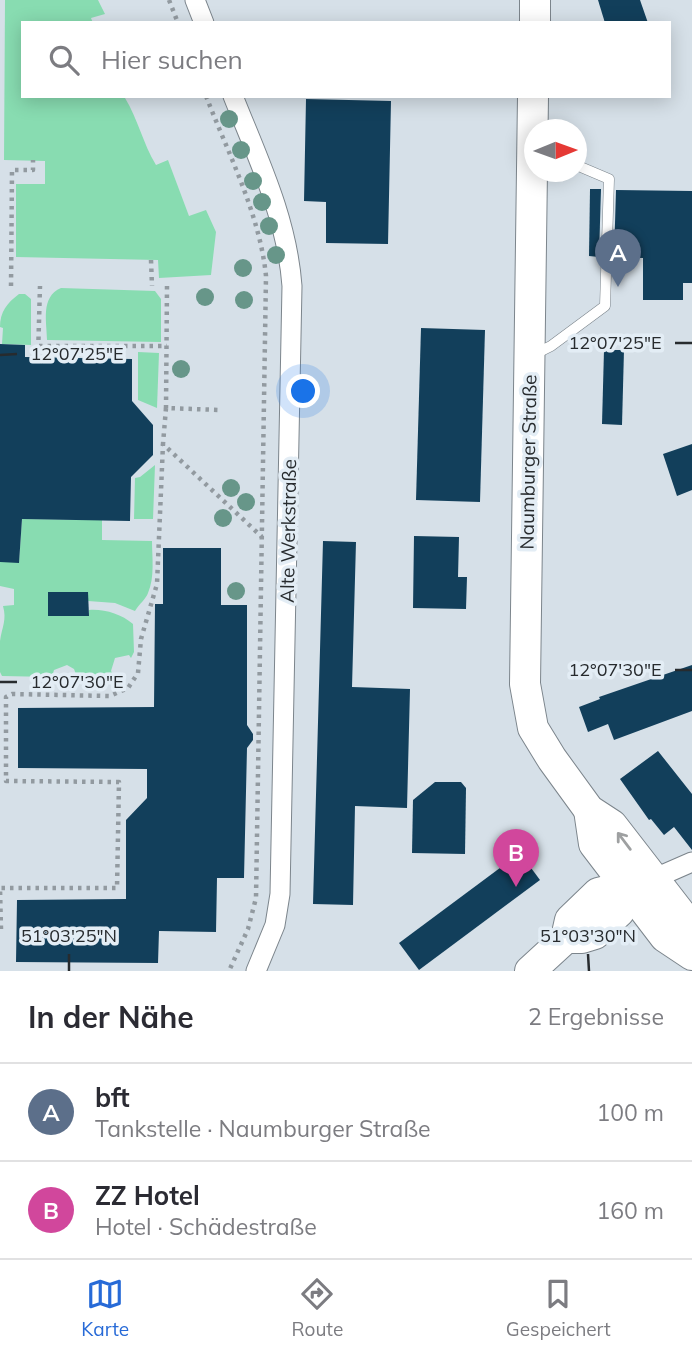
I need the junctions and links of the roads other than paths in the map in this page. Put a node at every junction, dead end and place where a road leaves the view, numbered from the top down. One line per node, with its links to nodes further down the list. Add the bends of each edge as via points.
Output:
1 (195, 0): 3 (street)
2 (535, 0): 4 (main road)
3 (203, 21)
4 (535, 21)
5 (234, 98): 15 (street, Alte Werkstraße, via 284,226 292,286 280,894 275,925)
6 (533, 98): 7 (main road, Naumburger Straße)
7 (533, 119)
8 (587, 170): 10 (lane, via 609,179 605,306 551,346)
9 (532, 182): 10 (main road, Naumburger Straße)
10 (529, 356): 12 (main road, Naumburger Straße, via 527,703 540,741 589,810 594,845)
11 (692, 862): 12 (street)
12 (641, 886): 13 (main road, Naumburger Straße, via 688,923); 14 (main road, Naumburger Straße, via 665,937); 16 (main road, via 598,893 570,920 566,938)
13 (692, 946)
14 (692, 955)
15 (256, 971)
16 (530, 971)

